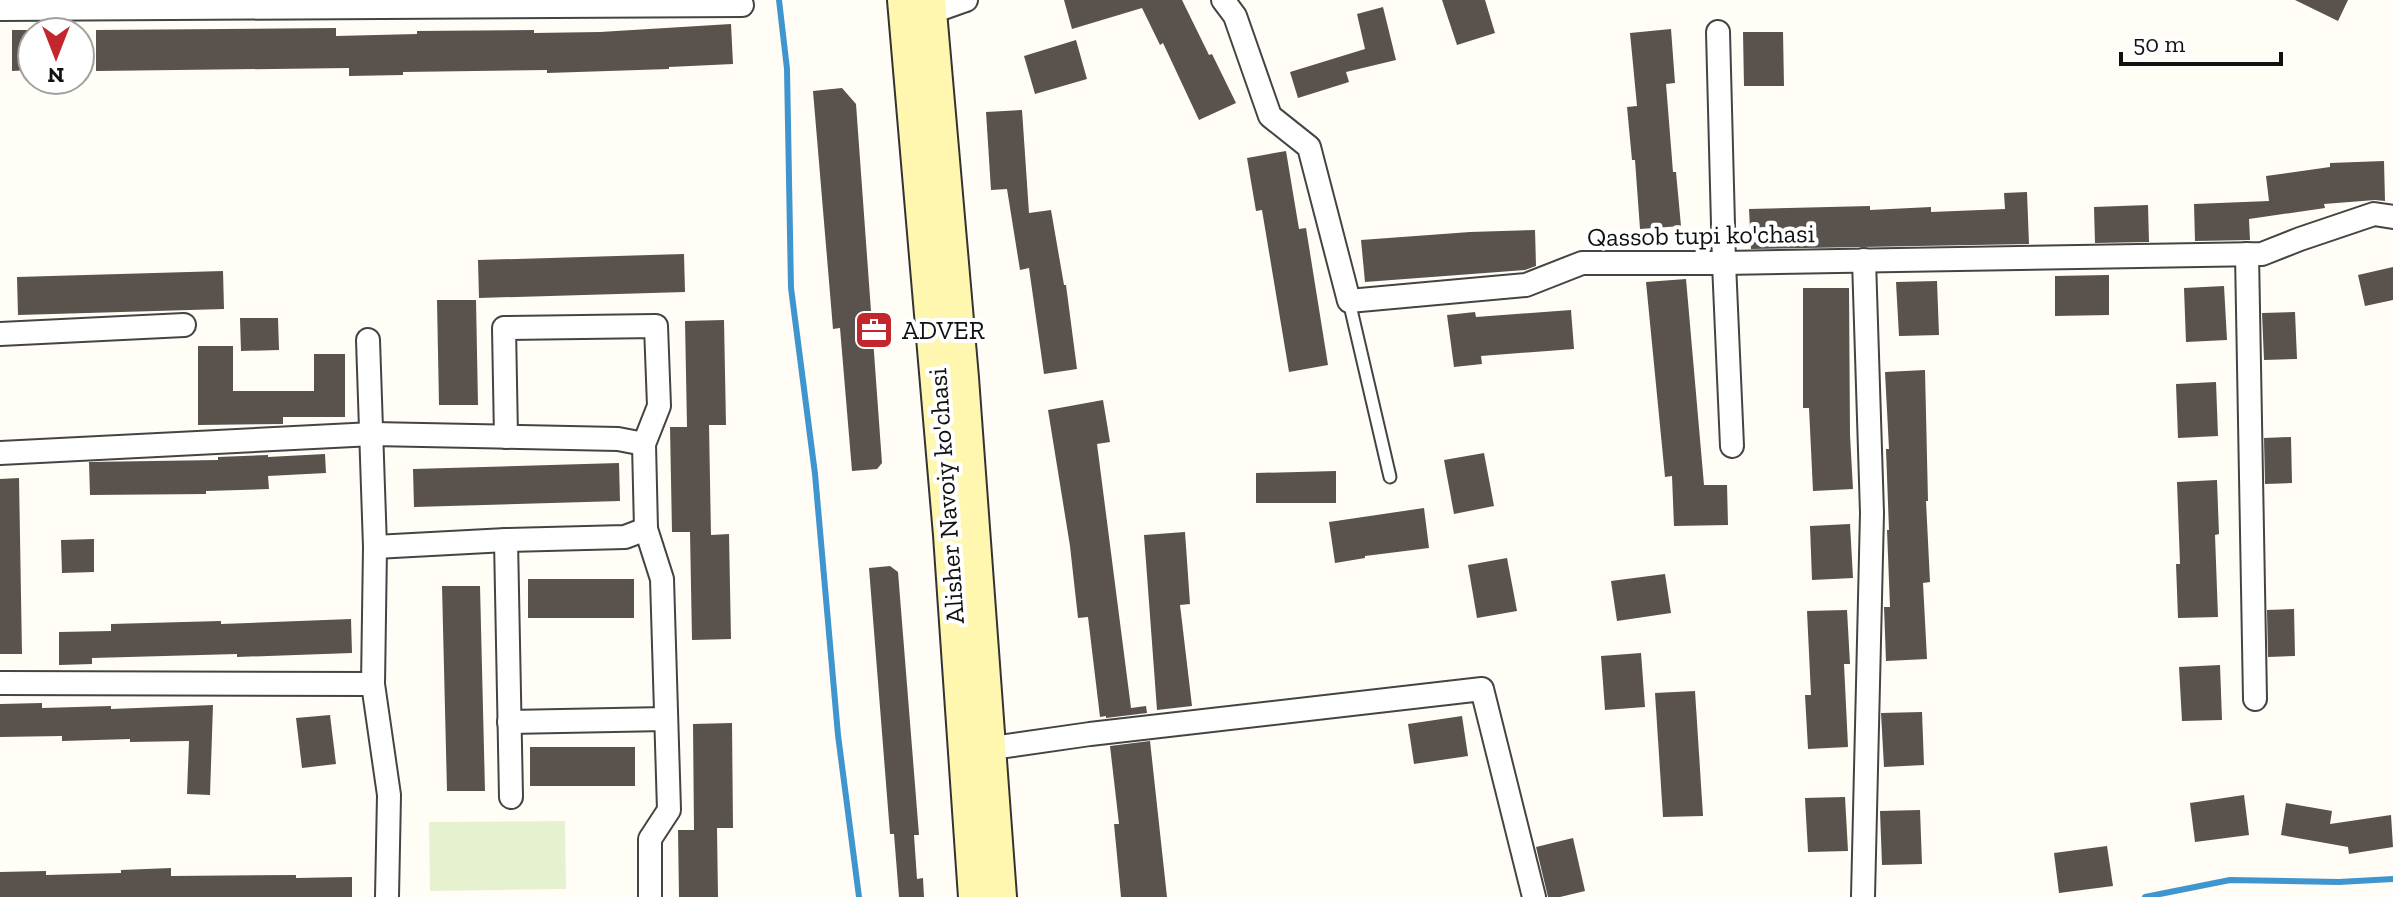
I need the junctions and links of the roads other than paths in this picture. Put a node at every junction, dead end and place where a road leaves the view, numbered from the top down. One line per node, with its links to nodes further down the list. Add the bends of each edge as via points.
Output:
1 (966, 0): 4 (street)
2 (1223, 0): 11 (street, via 1235,16 1270,116 1309,147)
3 (742, 5): 5 (street)
4 (917, 8): 29 (main road, Alisher Navoiy ko'chasi)
5 (0, 9)
6 (1718, 32): 10 (street)
7 (2393, 217): 8 (street, Qassob tupi ko'chasi, via 2374,214 2262,254)
8 (2247, 254): 9 (street, Qassob tupi ko'chasi); 26 (street)
9 (1864, 260): 10 (street, Qassob tupi ko'chasi); 36 (street, via 1872,513)
10 (1724, 263): 11 (street, Qassob tupi ko'chasi, via 1582,263 1526,285); 18 (street)
11 (1349, 301): 20 (lane)
12 (184, 325): 13 (street)
13 (0, 334)
14 (368, 340): 15 (street)
15 (373, 434): 16 (street); 19 (street); 23 (street)
16 (506, 437): 17 (street); 17 (street, via 504,328 656,326 659,406)
17 (644, 444): 21 (street)
18 (1732, 446)
19 (0, 453)
20 (1390, 477)
21 (646, 529): 22 (street, via 625,537); 27 (street, via 662,579)
22 (506, 540): 23 (street); 28 (street)
23 (375, 547): 25 (street)
24 (0, 683): 25 (street)
25 (373, 684): 31 (street, via 389,795)
26 (2255, 699)
27 (666, 719): 28 (street); 32 (street, via 669,810 650,839)
28 (509, 722): 30 (street)
29 (977, 750): 33 (main road, Alisher Navoiy ko'chasi); 34 (main road, Alisher Navoiy ko'chasi); 35 (street, via 1482,689)
30 (511, 797)
31 (387, 897)
32 (650, 897)
33 (975, 897)
34 (1000, 897)
35 (1534, 897)
36 (1863, 897)

